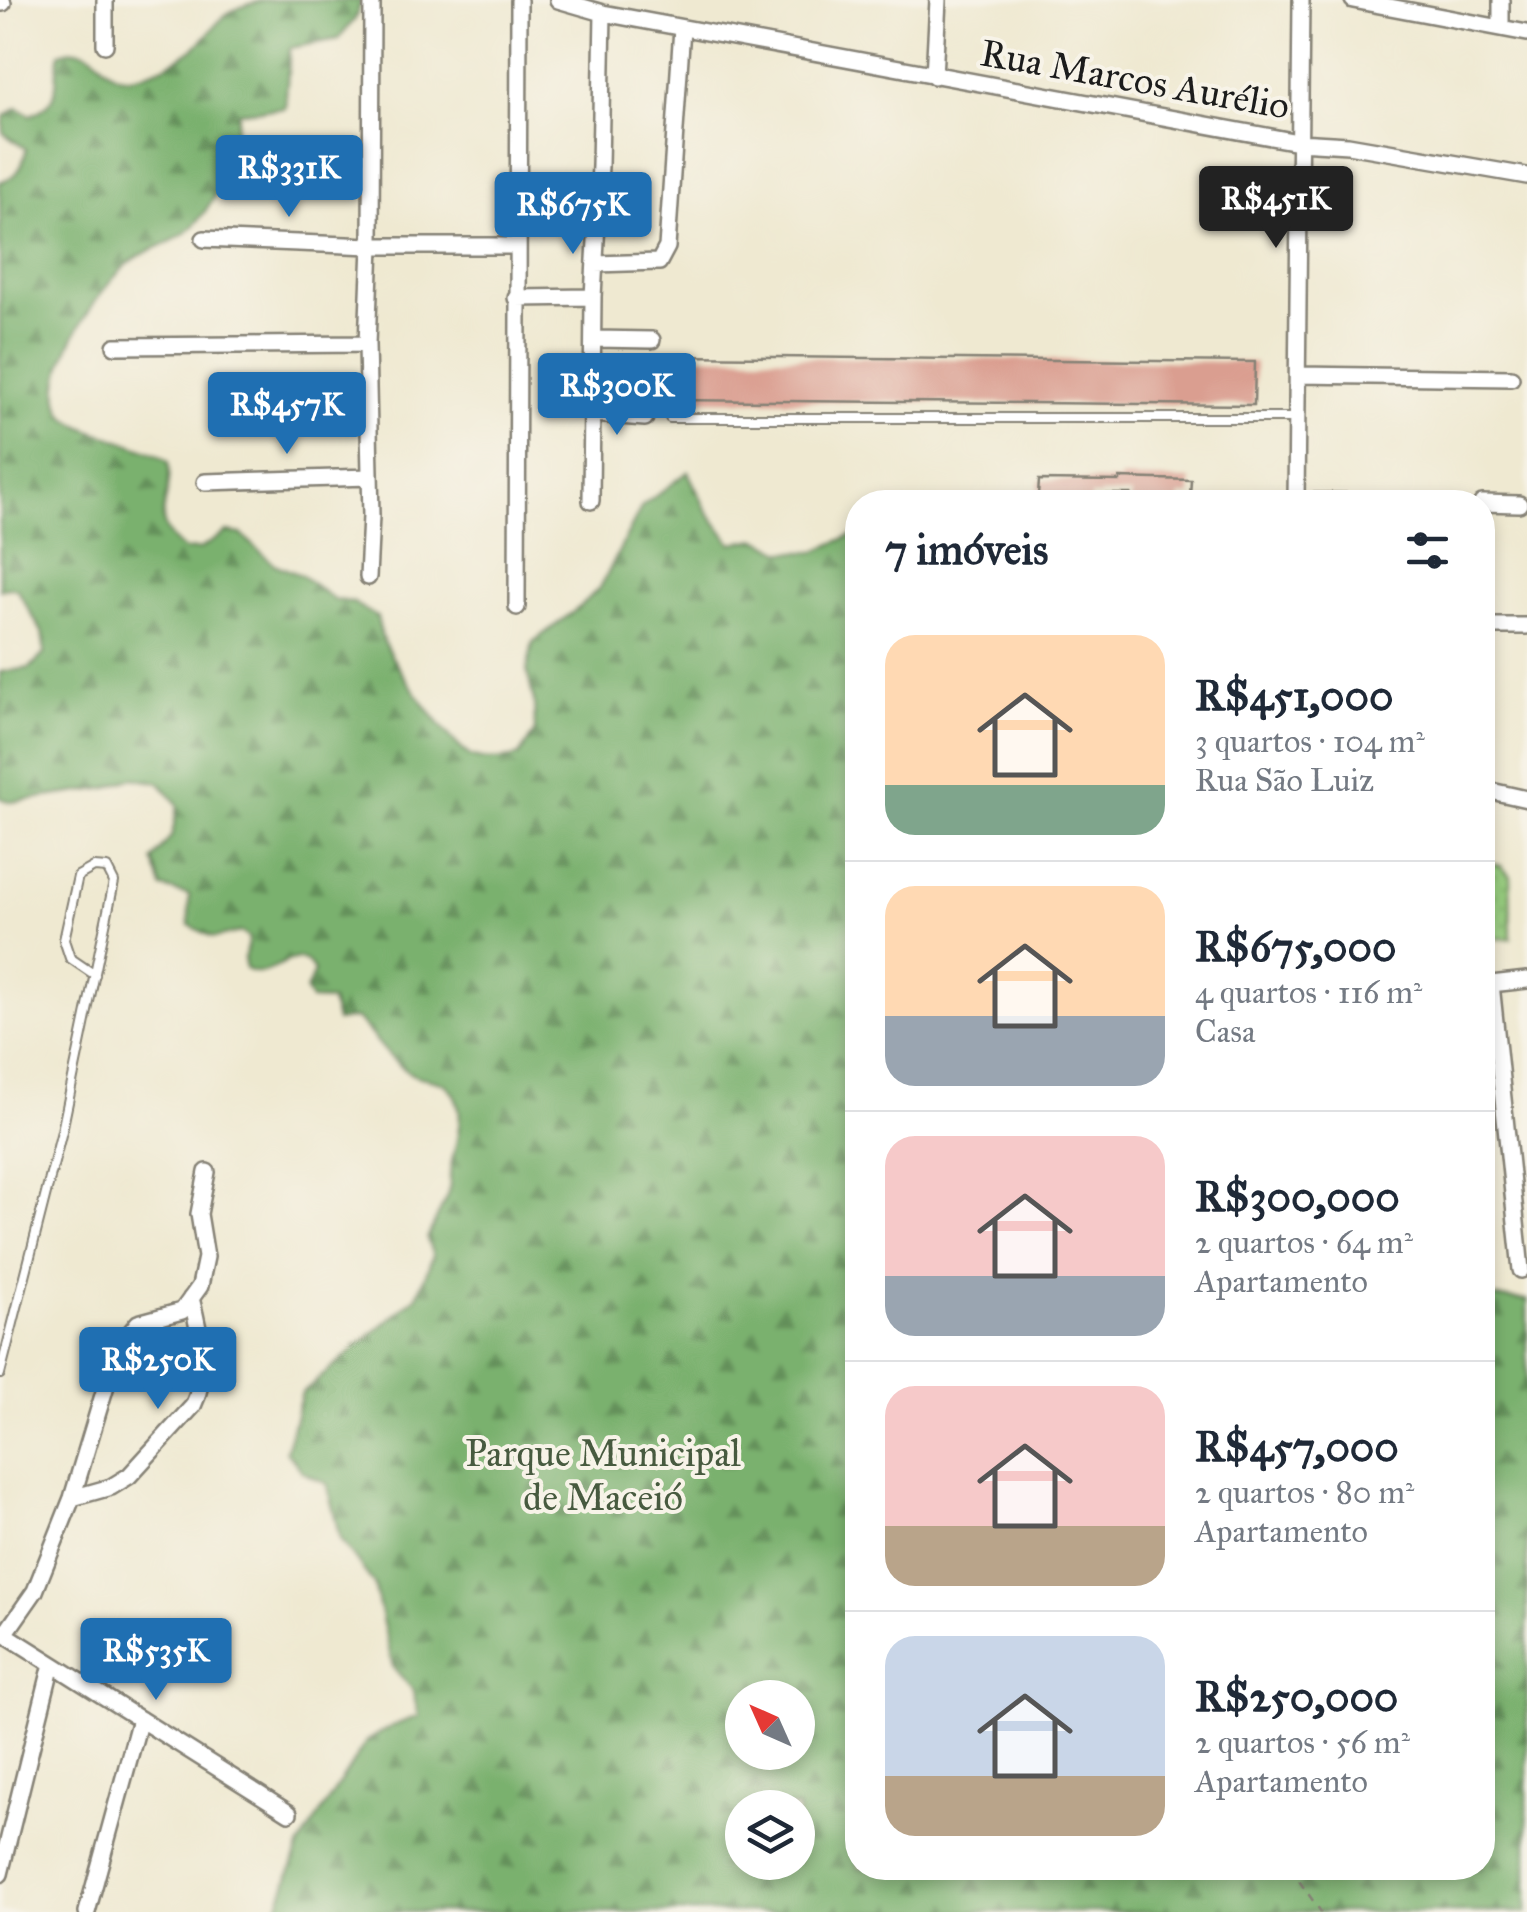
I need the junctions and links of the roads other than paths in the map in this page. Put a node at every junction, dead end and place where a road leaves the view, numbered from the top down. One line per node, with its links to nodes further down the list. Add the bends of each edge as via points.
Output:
1 (104, 0): 14 (street)
2 (372, 0): 19 (street)
3 (519, 0): 20 (street)
4 (558, 0): 10 (street, Rua Marcos Aurélio)
5 (938, 0): 15 (street)
6 (1300, 0): 16 (street)
7 (1353, 0): 9 (street)
8 (1501, 0): 11 (street)
9 (1430, 7): 11 (street)
10 (603, 13): 12 (street, Rua Marcos Aurélio); 21 (street)
11 (1501, 26): 13 (street)
12 (682, 28): 15 (street, Rua Marcos Aurélio); 21 (street, via 667,247 659,262)
13 (1527, 32)
14 (104, 45)
15 (934, 76): 16 (street, Rua Marcos Aurélio)
16 (1298, 142): 17 (street, Rua Marcos Aurélio); 28 (street)
17 (1527, 176)
18 (204, 239): 19 (street)
19 (371, 246): 20 (street); 26 (street)
20 (517, 246): 23 (street)
21 (596, 264): 22 (street)
22 (594, 297): 23 (street); 24 (street)
23 (516, 298): 41 (street)
24 (595, 339): 25 (street); 30 (street)
25 (652, 340)
26 (367, 344): 27 (street); 34 (street)
27 (115, 346)
28 (1298, 375): 29 (street); 33 (street)
29 (1511, 378)
30 (593, 414): 31 (street); 37 (street)
31 (645, 418)
32 (670, 418): 33 (lane)
33 (1297, 418): 36 (street)
34 (370, 476): 35 (street); 40 (street)
35 (206, 482)
36 (1296, 490)
37 (591, 501)
38 (1495, 504): 39 (street)
39 (1519, 504)
40 (368, 577)
41 (517, 607)
42 (1495, 626): 43 (street)
43 (1527, 626)
44 (1495, 792): 45 (street)
45 (1527, 799)
46 (95, 975): 46 (lane, via 70,958 64,940 78,876 94,866 107,868 114,882); 53 (lane)
47 (1527, 980): 48 (street)
48 (1495, 983)
49 (1495, 1051): 51 (street)
50 (206, 1172): 52 (street, via 199,1214 206,1257)
51 (1521, 1270)
52 (191, 1298): 54 (street, via 182,1311 138,1322 117,1349); 54 (street, via 200,1329 201,1377 193,1406 129,1476)
53 (0, 1374)
54 (72, 1498): 55 (street, via 34,1591)
55 (2, 1632): 56 (street)
56 (52, 1664): 57 (street); 59 (street)
57 (140, 1720): 58 (street); 60 (street)
58 (288, 1812)
59 (0, 1874)
60 (87, 1912)

